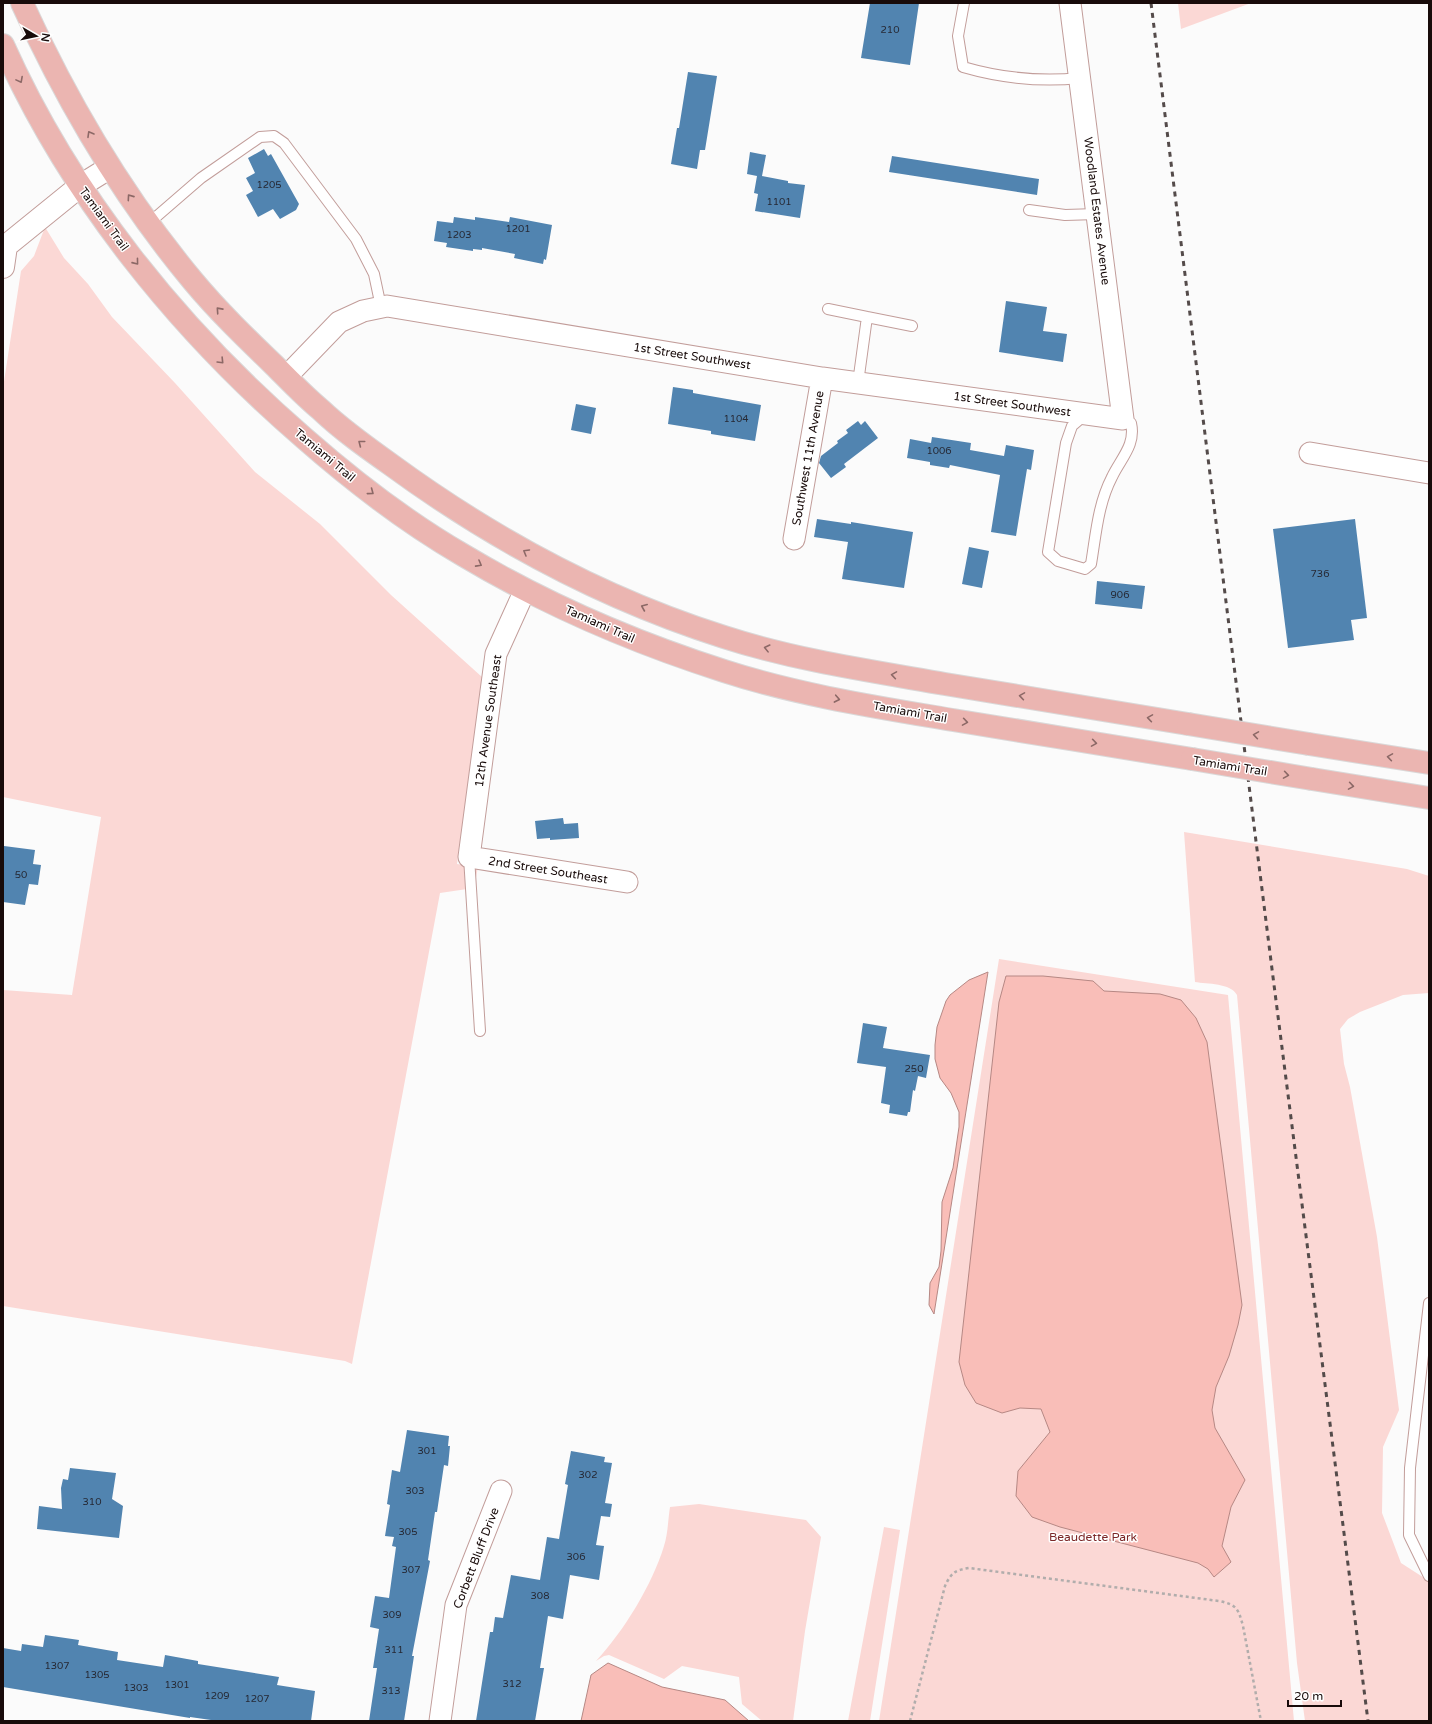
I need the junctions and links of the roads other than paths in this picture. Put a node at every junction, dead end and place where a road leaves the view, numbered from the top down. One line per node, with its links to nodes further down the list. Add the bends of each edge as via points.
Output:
1 (22, 3): 6 (main road, one-way to 1, via 39,41)
2 (964, 3): 5 (lane, via 958,36 963,67 988,74 1020,78)
3 (1070, 3): 5 (street, Woodland Estates Avenue)
4 (3, 45): 7 (main road, Tamiami Trail, one-way to 7, via 45,127)
5 (1080, 78): 9 (street, Woodland Estates Avenue)
6 (110, 168): 7 (street); 10 (main road, one-way to 6)
7 (80, 186): 11 (street); 24 (main road, Tamiami Trail, one-way to 24, via 127,251 173,308 220,361 275,413 336,466 397,512 462,554)
8 (1029, 210): 9 (lane, via 1065,215)
9 (1097, 214): 20 (street, Woodland Estates Avenue)
10 (149, 223): 12 (lane, via 201,178 240,150 260,137 274,136 284,143 356,239 374,274); 16 (main road, one-way to 10, via 235,328 194,282)
11 (4, 253)
12 (381, 307): 16 (street, 1st Street Southwest, via 363,311 339,322); 17 (street, 1st Street Southwest, via 395,307)
13 (828, 309): 14 (lane)
14 (867, 317): 15 (lane); 18 (lane)
15 (912, 326)
16 (286, 377): 25 (main road, one-way to 16, bridge, via 874,672 726,638 669,618 609,592 539,559 478,524 426,491 366,447 321,411)
17 (822, 378): 18 (street, 1st Street Southwest); 23 (street, Southwest 11th Avenue)
18 (858, 383): 19 (street, 1st Street Southwest)
19 (1086, 414): 20 (street, 1st Street Southwest); 20 (lane, via 1072,426 1066,443 1048,552 1058,561 1085,569 1091,564 1096,527 1105,492 1132,441 1131,423)
20 (1123, 419)
21 (1310, 453): 22 (street)
22 (1429, 473)
23 (794, 539)
24 (525, 590): 26 (main road, Tamiami Trail, one-way to 26, bridge, via 656,648 726,672 799,692); 27 (street, 12th Avenue Southeast, via 496,654)
25 (1429, 763)
26 (1429, 798)
27 (469, 857): 28 (street, 2nd Street Southeast); 29 (lane)
28 (627, 882)
29 (480, 1031)
30 (1429, 1303): 32 (lane, via 1410,1468 1409,1535)
31 (501, 1491): 33 (street, Corbett Bluff Drive, via 456,1605)
32 (1429, 1576)
33 (440, 1721)

